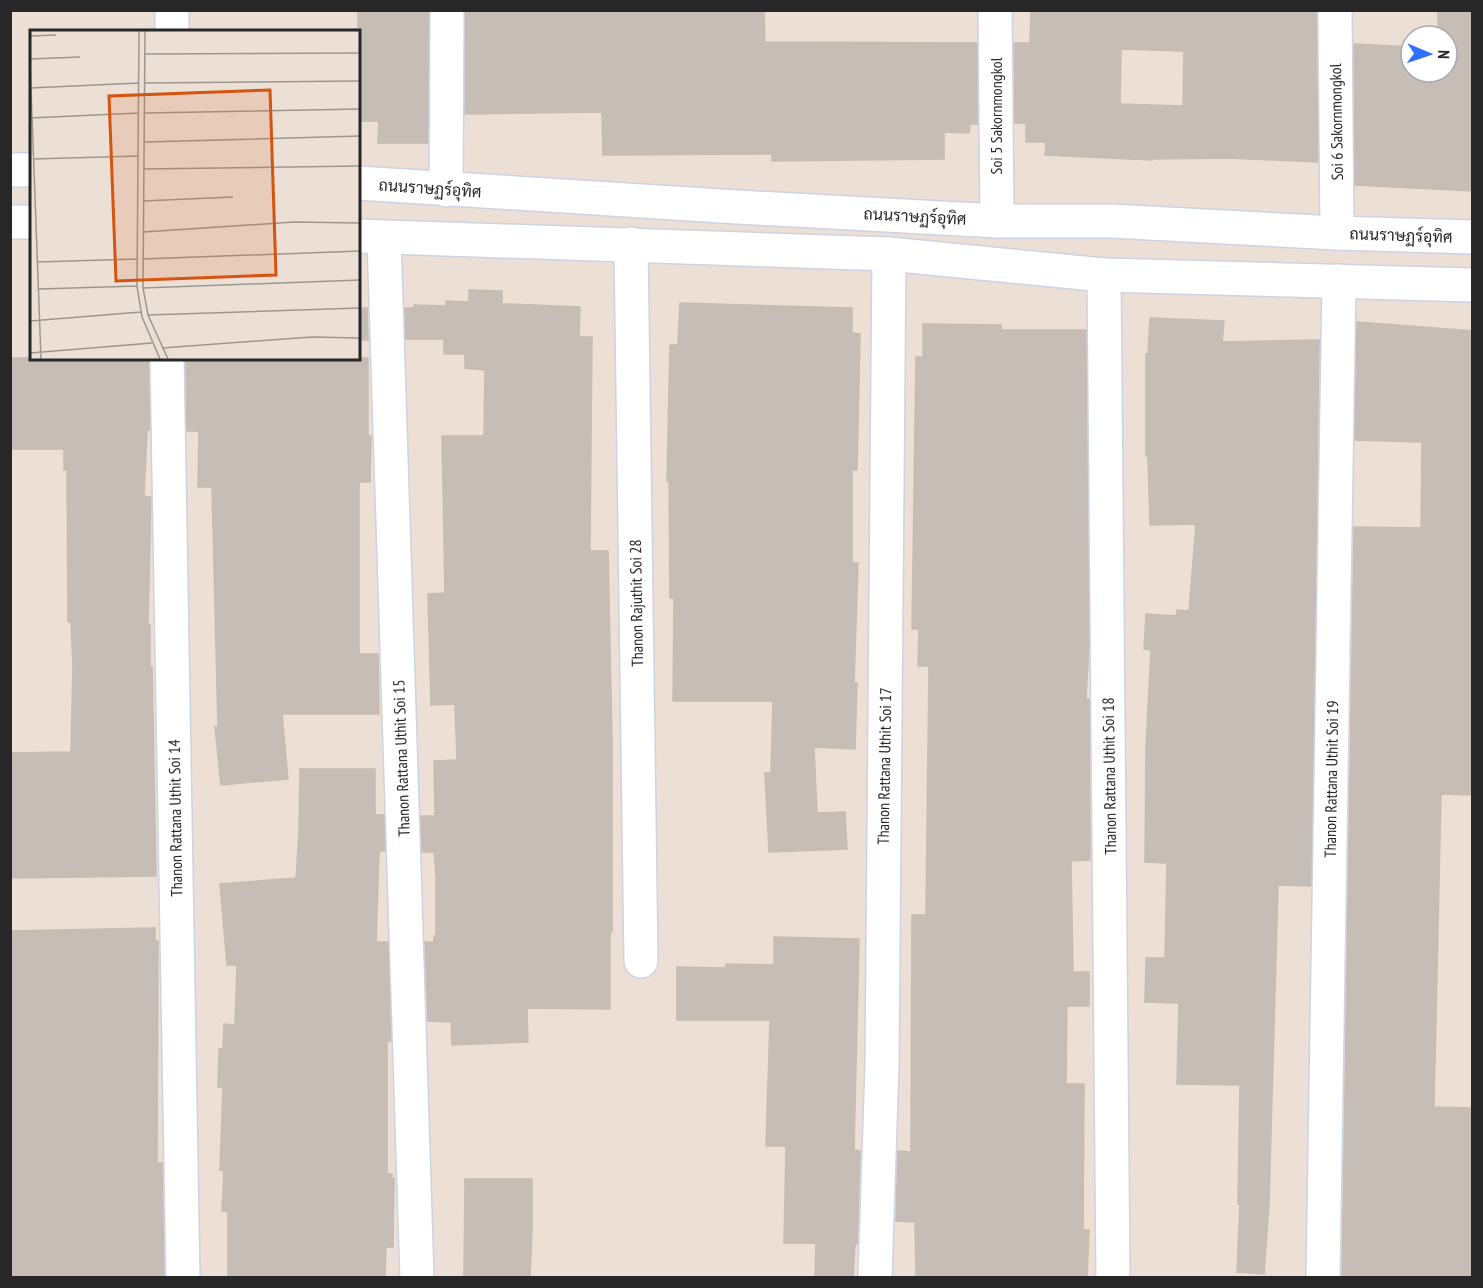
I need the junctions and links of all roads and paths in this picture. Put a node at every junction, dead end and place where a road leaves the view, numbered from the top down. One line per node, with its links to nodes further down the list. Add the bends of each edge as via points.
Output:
1 (172, 10): 5 (street)
2 (995, 10): 11 (street, Soi 5 Sakornmongkol)
3 (1335, 10): 14 (street, Soi 6 Sakornmongkol)
4 (447, 15): 9 (street)
5 (172, 30)
6 (10, 170): 7 (street)
7 (30, 170)
8 (360, 183): 9 (street, ถนนราษฏร์อุทิศ)
9 (446, 189): 10 (street, ถนนราษฏร์อุทิศ)
10 (737, 207): 11 (street, ถนนราษฏร์อุทิศ); 18 (street)
11 (997, 221): 14 (street, ถนนราษฏร์อุทิศ, via 1111,221)
12 (10, 222): 13 (street)
13 (30, 222)
14 (1337, 233): 16 (street, ถนนราษฏร์อุทิศ)
15 (371, 237): 17 (street); 26 (street, Thanon Rattana Uthit Soi 15)
16 (1473, 237)
17 (631, 244): 18 (street); 24 (street, Thanon Rajuthit Soi 28)
18 (729, 247): 19 (street)
19 (889, 254): 20 (street); 27 (street, Thanon Rattana Uthit Soi 17, via 882,1065)
20 (1104, 275): 21 (street); 28 (street, Thanon Rattana Uthit Soi 18)
21 (1339, 281): 22 (street); 29 (street, Thanon Rattana Uthit Soi 19)
22 (1473, 285)
23 (167, 360): 25 (street, Thanon Rattana Uthit Soi 14)
24 (641, 961)
25 (183, 1278)
26 (417, 1278)
27 (875, 1278)
28 (1113, 1278)
29 (1323, 1278)

